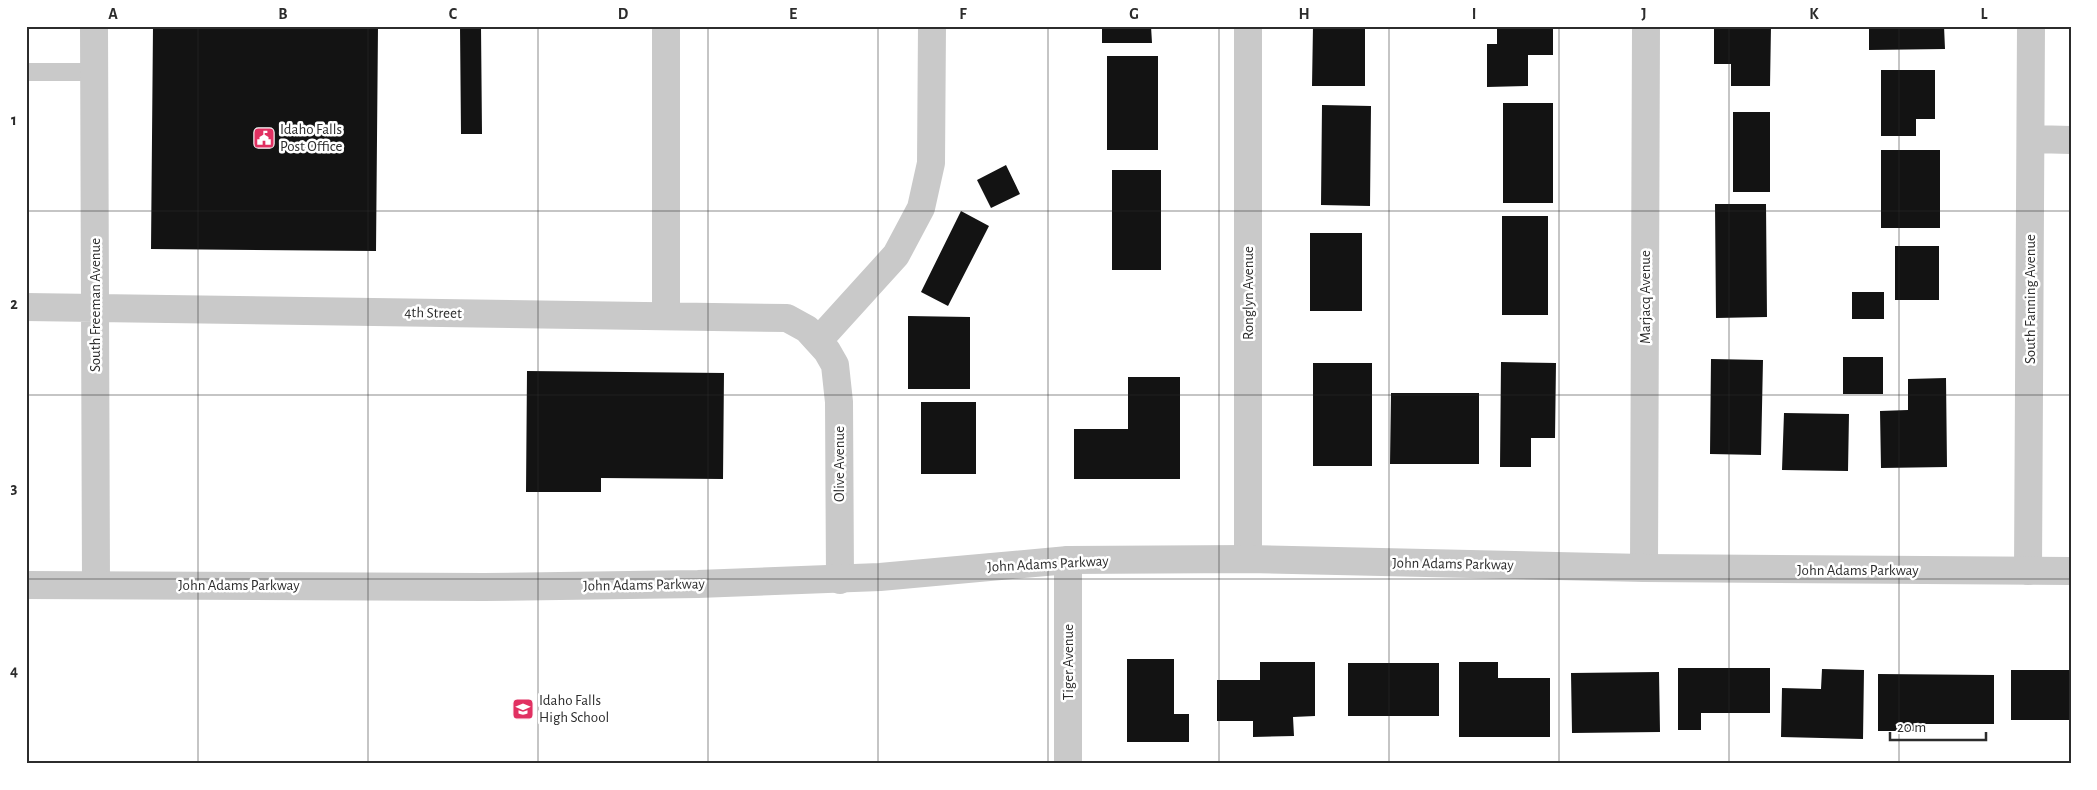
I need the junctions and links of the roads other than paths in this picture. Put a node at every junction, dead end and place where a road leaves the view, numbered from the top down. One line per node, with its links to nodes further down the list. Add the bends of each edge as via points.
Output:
1 (94, 26): 8 (street, South Freeman Avenue)
2 (666, 26): 13 (street)
3 (932, 26): 14 (street, via 931,163 921,208 896,255)
4 (1248, 26): 15 (street, Ronglyn Avenue)
5 (1646, 26): 17 (street, Marjacq Avenue)
6 (2031, 26): 9 (street, South Fanning Avenue)
7 (26, 72): 8 (lane)
8 (94, 72): 12 (street, South Freeman Avenue)
9 (2031, 139): 10 (street); 18 (street, South Fanning Avenue)
10 (2071, 140)
11 (26, 307): 12 (street, 4th Street)
12 (96, 308): 13 (street, 4th Street); 22 (street, South Freeman Avenue)
13 (666, 316): 14 (street, 4th Street, via 787,318 807,329)
14 (822, 346): 20 (street, Olive Avenue, via 835,365 839,402)
15 (1248, 559): 16 (street, John Adams Parkway); 17 (street, John Adams Parkway)
16 (1068, 560): 20 (street, John Adams Parkway); 23 (street, Tiger Avenue)
17 (1644, 568): 18 (street, John Adams Parkway)
18 (2028, 571): 19 (street, John Adams Parkway)
19 (2071, 571)
20 (840, 580): 22 (street, John Adams Parkway, via 484,587)
21 (26, 584): 22 (street, John Adams Parkway)
22 (96, 584)
23 (1068, 764)

